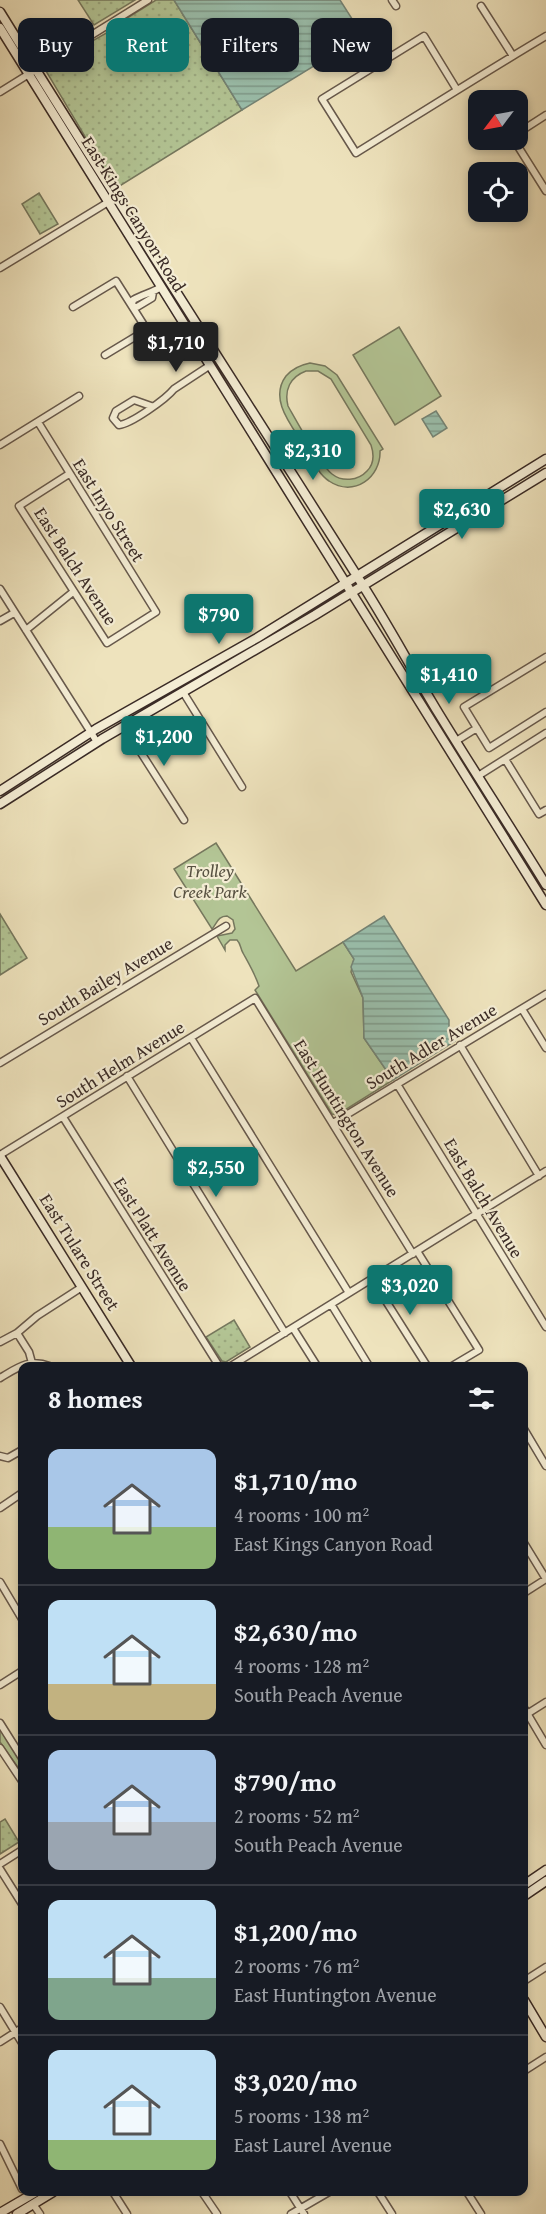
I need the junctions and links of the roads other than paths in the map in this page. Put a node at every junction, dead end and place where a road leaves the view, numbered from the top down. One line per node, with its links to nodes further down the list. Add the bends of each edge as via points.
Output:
1 (148, 0): 7 (street)
2 (481, 6): 6 (street)
3 (0, 12): 7 (main road, East Kings Canyon Road)
4 (0, 28): 7 (main road, East Kings Canyon Road)
5 (546, 36): 6 (street)
6 (513, 56): 8 (street)
7 (32, 73): 9 (street); 14 (main road, East Kings Canyon Road)
8 (457, 90): 8 (street, via 356,153 322,99 424,36)
9 (0, 92)
10 (546, 115): 11 (street)
11 (528, 127)
12 (520, 150): 13 (street)
13 (546, 191)
14 (111, 200): 15 (street); 16 (main road, East Kings Canyon Road); 31 (main road, East Kings Canyon Road, via 188,308)
15 (0, 268)
16 (157, 290): 17 (street, via 147,291); 20 (main road, East Kings Canyon Road)
17 (132, 305): 18 (street, via 116,281); 19 (street, via 148,329)
18 (73, 307)
19 (105, 355)
20 (210, 366): 22 (street); 32 (main road, East Kings Canyon Road)
21 (79, 396): 23 (street)
22 (152, 406): 22 (street, via 124,425 113,418 116,411 134,400)
23 (38, 422): 24 (street); 27 (street, East Inyo Street)
24 (0, 445)
25 (546, 461): 28 (main road); 29 (main road, via 507,489)
26 (546, 473): 29 (main road)
27 (69, 474): 35 (street, East Balch Avenue, via 20,506); 41 (street, East Inyo Street, via 156,612)
28 (500, 487): 30 (main road, via 500,494 467,515); 31 (main road)
29 (506, 497): 30 (main road)
30 (452, 531): 33 (main road)
31 (357, 576): 32 (main road); 33 (main road, East Kings Canyon Road)
32 (346, 583): 36 (main road, East Kings Canyon Road); 40 (main road)
33 (363, 586): 36 (main road); 52 (main road, East Kings Canyon Road)
34 (0, 589): 37 (street)
35 (73, 592): 39 (street); 41 (street, East Balch Avenue)
36 (352, 592): 44 (main road); 62 (main road, East Kings Canyon Road)
37 (14, 613): 38 (street); 39 (street)
38 (0, 621)
39 (26, 630): 50 (street)
40 (257, 638): 42 (main road); 44 (main road)
41 (107, 643)
42 (228, 655): 45 (main road); 46 (main road, via 185,686)
43 (546, 657): 49 (street, via 464,707)
44 (225, 668): 46 (main road)
45 (164, 692): 48 (main road, via 128,718); 50 (main road)
46 (183, 692): 48 (main road); 56 (street)
47 (546, 712): 49 (street, via 489,748)
48 (124, 726): 53 (main road); 60 (street)
49 (477, 728): 52 (street)
50 (91, 733): 53 (street); 57 (main road)
51 (546, 733): 54 (street)
52 (456, 741): 55 (main road, East Kings Canyon Road)
53 (97, 742): 58 (main road)
54 (505, 759): 55 (street); 59 (street, via 539,814)
55 (478, 776): 61 (main road, East Kings Canyon Road)
56 (242, 787)
57 (0, 791)
58 (0, 804)
59 (546, 810)
60 (184, 820)
61 (546, 885)
62 (546, 905)
63 (226, 926): 70 (street, South Bailey Avenue)
64 (546, 994): 66 (street, South Adler Avenue)
65 (255, 998): 67 (street, South Helm Avenue); 74 (street, East Huntington Avenue)
66 (522, 1009): 68 (street, South Adler Avenue); 69 (street)
67 (190, 1038): 71 (street, South Helm Avenue); 82 (street)
68 (460, 1045): 72 (street, South Adler Avenue); 77 (street)
69 (546, 1048)
70 (0, 1063)
71 (127, 1076): 73 (street, South Helm Avenue); 87 (street)
72 (397, 1084): 74 (street, South Adler Avenue); 78 (street, East Balch Avenue)
73 (63, 1117): 75 (street, South Helm Avenue); 91 (street, East Platt Avenue)
74 (333, 1123): 79 (street, East Huntington Avenue)
75 (0, 1155): 81 (main road, East Tulare Street)
76 (546, 1171): 77 (street)
77 (539, 1176): 78 (street)
78 (476, 1214): 79 (street); 84 (street, East Balch Avenue)
79 (415, 1252): 80 (street); 96 (street, East Huntington Avenue, via 478,1350)
80 (372, 1279): 82 (street); 95 (street)
81 (82, 1287): 86 (street); 90 (main road, East Tulare Street)
82 (349, 1293): 83 (street)
83 (331, 1304): 85 (street); 94 (street)
84 (546, 1327)
85 (293, 1328): 87 (street); 93 (street)
86 (17, 1333): 88 (street); 89 (street)
87 (285, 1333): 92 (street)
88 (0, 1342)
89 (32, 1362)
90 (129, 1362)
91 (216, 1362)
92 (242, 1362)
93 (314, 1362)
94 (367, 1362)
95 (424, 1362)
96 (458, 1362)
97 (18, 1369): 98 (street)
98 (0, 1377)
99 (528, 1436): 102 (street)
100 (18, 1452): 101 (street, via 8,1458)
101 (0, 1456)
102 (546, 1466)
103 (18, 1496): 104 (street)
104 (0, 1508)
105 (528, 1550): 106 (street)
106 (546, 1579): 108 (street)
107 (0, 1582): 109 (street)
108 (528, 1590)
109 (18, 1611)
110 (18, 1674): 111 (street)
111 (0, 1685)
112 (546, 1702): 113 (street)
113 (528, 1710)
114 (528, 1716): 116 (street)
115 (0, 1723): 118 (street)
116 (546, 1745)
117 (0, 1748): 119 (street)
118 (18, 1752)
119 (18, 1775)
120 (18, 1853): 121 (street)
121 (0, 1864)
122 (0, 1869): 127 (street)
123 (546, 1870): 125 (main road)
124 (546, 1881): 126 (main road)
125 (528, 1882)
126 (528, 1893)
127 (18, 1898)
128 (546, 1967): 129 (street)
129 (528, 1978)
130 (0, 2007): 132 (street)
131 (528, 2007): 134 (main road)
132 (16, 2032): 133 (street); 135 (street)
133 (18, 2036)
134 (546, 2037)
135 (0, 2042)
136 (546, 2057): 137 (street)
137 (528, 2068)
138 (0, 2144): 139 (street)
139 (18, 2179)
140 (27, 2196): 148 (main road); 149 (main road); 150 (street)
141 (116, 2196): 151 (street)
142 (205, 2196): 152 (street)
143 (293, 2196): 147 (street)
144 (323, 2196): 147 (street)
145 (381, 2196): 154 (street)
146 (470, 2196): 155 (street)
147 (302, 2211): 153 (street)
148 (0, 2213)
149 (17, 2214)
150 (40, 2214)
151 (127, 2214)
152 (217, 2214)
153 (291, 2214)
154 (392, 2214)
155 (481, 2214)

